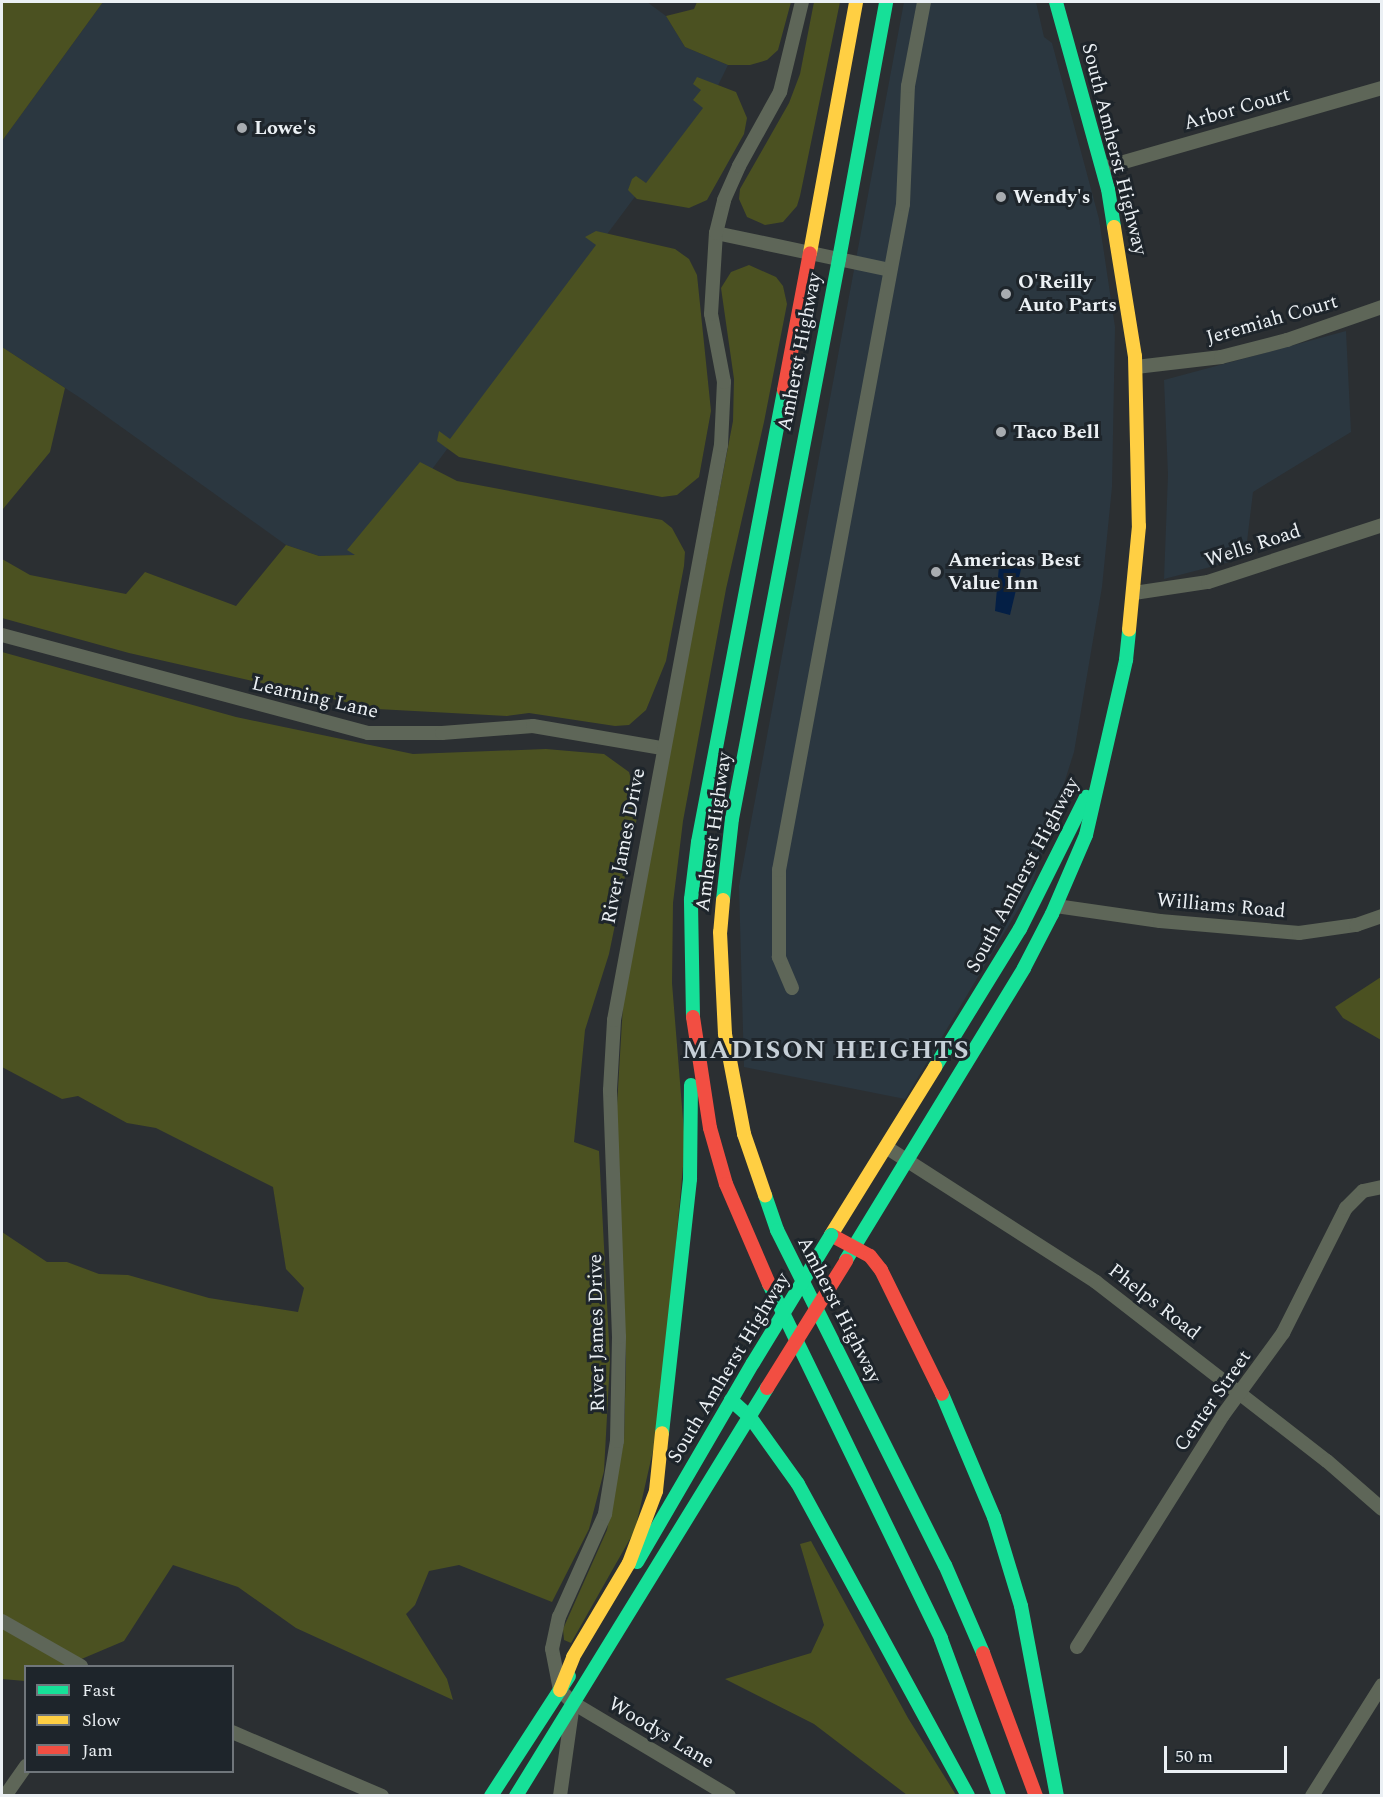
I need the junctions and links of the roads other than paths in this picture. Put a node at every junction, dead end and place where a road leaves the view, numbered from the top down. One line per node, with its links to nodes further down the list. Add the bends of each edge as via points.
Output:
1 (802, 2): 8 (street, River James Drive, via 780,92 739,166 724,200)
2 (856, 2): 9 (main road, Amherst Highway)
3 (886, 2): 10 (main road, Amherst Highway)
4 (924, 2): 11 (street, via 908,87 903,204)
5 (1056, 2): 7 (main road, South Amherst Highway)
6 (1382, 88): 7 (street, Arbor Court)
7 (1103, 168): 13 (main road, South Amherst Highway, via 1125,280)
8 (716, 233): 9 (street); 17 (street, River James Drive, via 711,314 724,382 724,414)
9 (810, 253): 10 (street); 22 (main road, Amherst Highway, via 698,842 691,899)
10 (839, 259): 11 (street); 48 (main road, Amherst Highway, via 732,819 720,932 725,1034 744,1134 773,1219 945,1564 984,1654)
11 (890, 270): 21 (street, via 779,870 779,957)
12 (1382, 307): 13 (street, Jeremiah Court, via 1287,340 1221,357)
13 (1136, 367): 15 (main road, South Amherst Highway, via 1140,453)
14 (1382, 525): 15 (street, Wells Road, via 1208,582)
15 (1134, 593): 18 (main road, South Amherst Highway, via 1126,660)
16 (2, 635): 17 (street, Learning Lane, via 368,733 433,734 532,726)
17 (662, 748): 36 (street, River James Drive, via 614,1020 610,1090 619,1337 617,1441 605,1514 553,1634)
18 (1102, 770): 19 (main road, South Amherst Highway, via 1086,836); 23 (main road, South Amherst Highway, via 1020,929)
19 (1056, 906): 20 (street, Williams Road, via 1160,921 1299,933 1346,927); 24 (main road, South Amherst Highway, via 1024,968)
20 (1382, 916)
21 (792, 988)
22 (691, 1007): 36 (main road, via 690,1179 656,1491 629,1563 573,1657); 47 (main road, Amherst Highway, via 700,1077 726,1184 757,1260 941,1639)
23 (886, 1148): 24 (street, Phelps Road); 26 (main road, South Amherst Highway)
24 (907, 1161): 27 (main road, South Amherst Highway); 28 (street, Phelps Road, via 1096,1282)
25 (1382, 1186): 28 (street, Center Street, via 1363,1191 1346,1208 1283,1333)
26 (831, 1235): 27 (main road); 29 (main road, South Amherst Highway, bridge)
27 (855, 1246): 30 (main road, South Amherst Highway, bridge); 49 (main road, via 870,1256 895,1292 994,1517 1025,1624)
28 (1239, 1394): 31 (street, Phelps Road, via 1356,1484); 33 (street, Center Street)
29 (731, 1400): 30 (main road); 36 (main road, South Amherst Highway)
30 (750, 1417): 37 (main road, South Amherst Highway); 46 (main road, via 798,1484)
31 (1382, 1509)
32 (2, 1621): 34 (street)
33 (1077, 1647)
34 (79, 1665)
35 (1382, 1685): 50 (street)
36 (560, 1690): 37 (street); 42 (main road, South Amherst Highway)
37 (573, 1703): 43 (main road, South Amherst Highway); 44 (street); 45 (street, Woodys Lane)
38 (234, 1733): 41 (street)
39 (24, 1769): 40 (street)
40 (4, 1796)
41 (382, 1796)
42 (491, 1796)
43 (516, 1796)
44 (560, 1796)
45 (729, 1796)
46 (968, 1796)
47 (999, 1796)
48 (1036, 1796)
49 (1058, 1796)
50 (1312, 1796)

